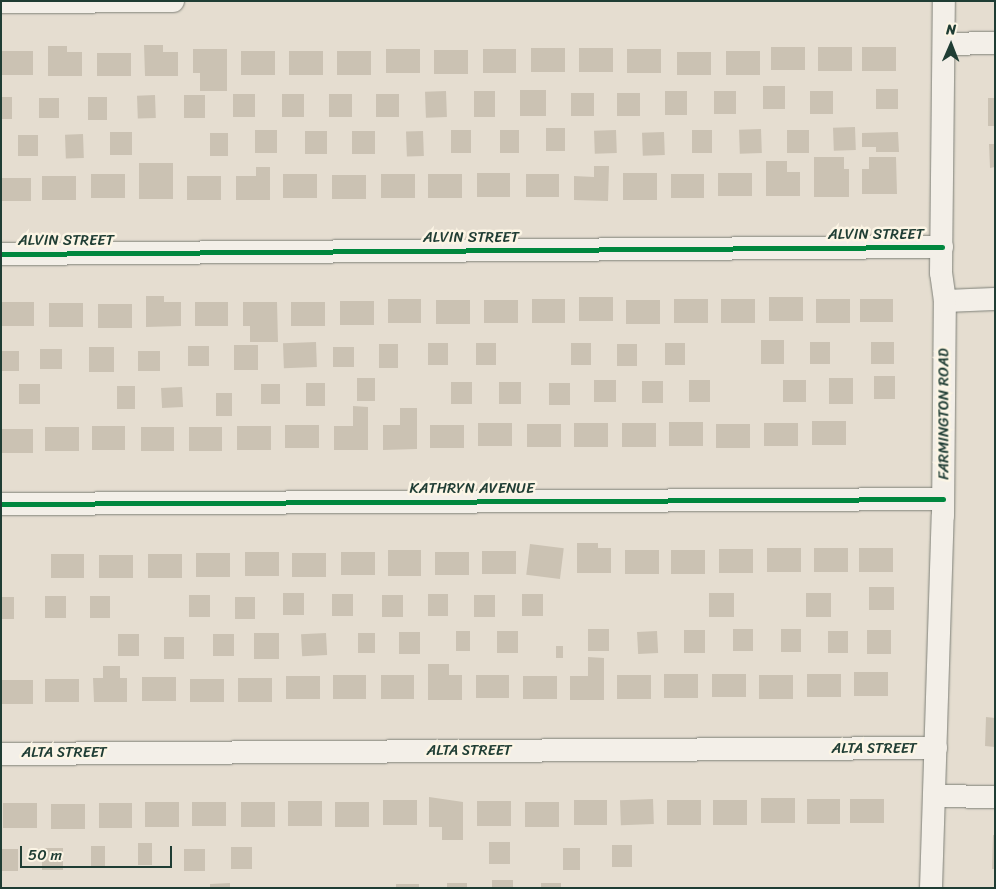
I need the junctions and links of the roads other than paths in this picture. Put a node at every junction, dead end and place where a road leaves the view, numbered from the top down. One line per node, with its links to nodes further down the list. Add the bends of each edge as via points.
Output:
1 (173, 1): 3 (street)
2 (944, 1): 5 (street, FARMINGTON ROAD)
3 (1, 2)
4 (995, 43): 5 (street)
5 (944, 44): 6 (street, FARMINGTON ROAD)
6 (942, 247): 7 (street, ALVIN STREET); 8 (street, FARMINGTON ROAD)
7 (1, 254)
8 (945, 300): 9 (street); 10 (street, FARMINGTON ROAD)
9 (995, 300)
10 (943, 499): 11 (street, KATHRYN AVENUE); 12 (street, FARMINGTON ROAD)
11 (1, 504)
12 (936, 748): 13 (street, ALTA STREET); 14 (street, FARMINGTON ROAD)
13 (1, 754)
14 (934, 796): 15 (street); 16 (street, FARMINGTON ROAD)
15 (995, 797)
16 (931, 888)

